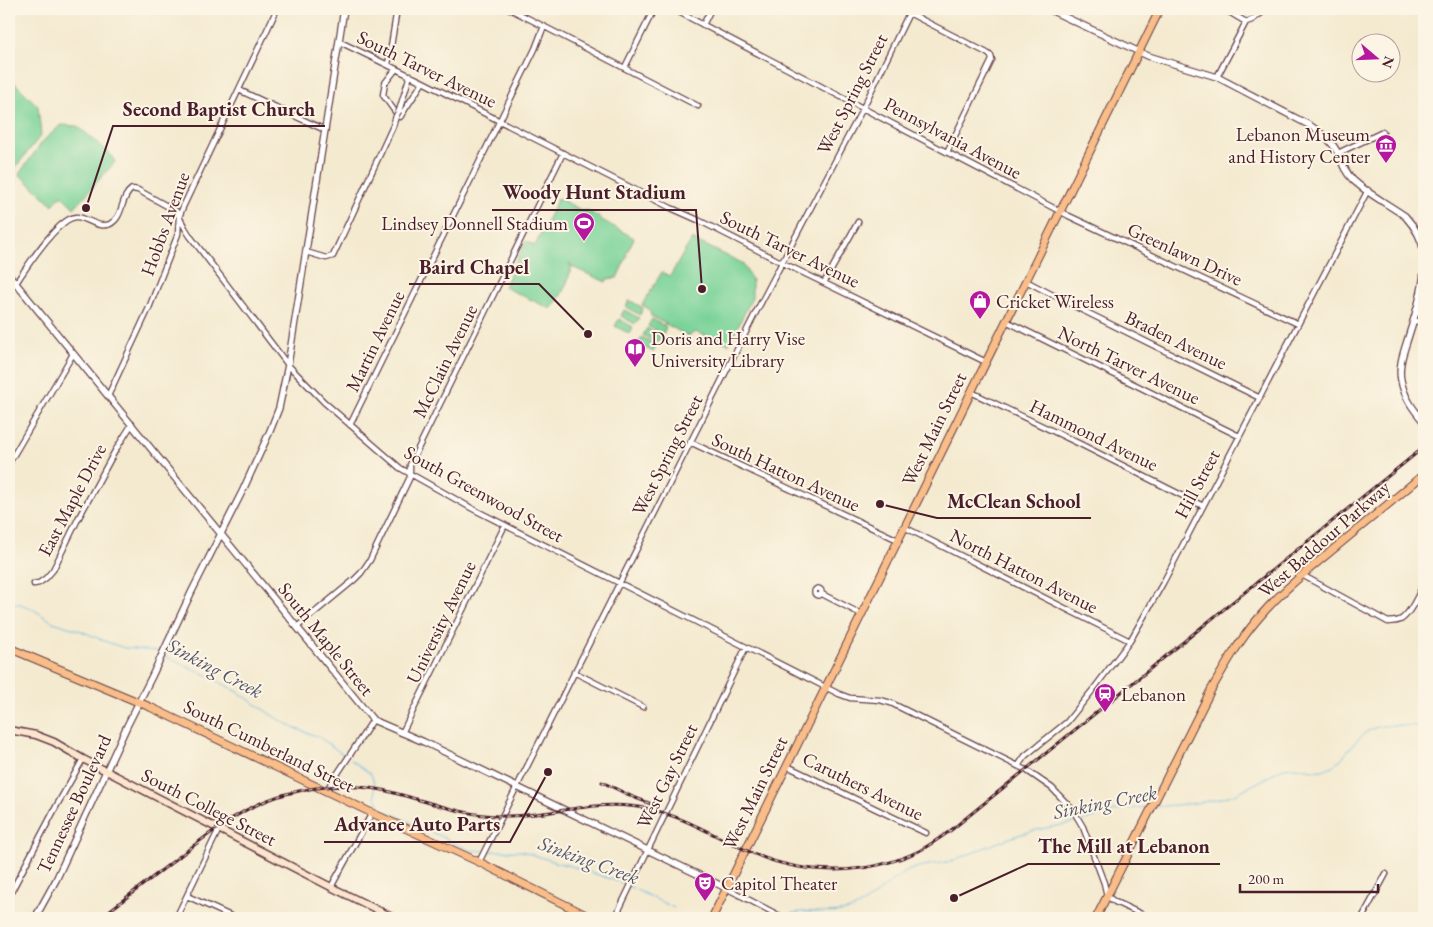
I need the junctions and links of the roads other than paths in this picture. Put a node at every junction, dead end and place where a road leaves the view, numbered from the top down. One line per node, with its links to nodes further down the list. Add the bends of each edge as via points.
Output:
1 (277, 9): 24 (street, Hobbs Avenue)
2 (344, 9): 16 (street, Tennessee Boulevard)
3 (397, 9): 18 (street)
4 (513, 9): 15 (street)
5 (654, 9): 19 (street)
6 (673, 9): 14 (street, Pennsylvania Avenue)
7 (711, 9): 14 (street)
8 (1048, 9): 17 (street)
9 (1160, 9): 17 (main road, West Main Street)
10 (1224, 9): 13 (street)
11 (1267, 9): 13 (street)
12 (910, 11): 26 (street, West Spring Street); 31 (street, via 991,56 992,60)
13 (1246, 22): 22 (street)
14 (703, 25): 26 (street, Pennsylvania Avenue)
15 (544, 26): 19 (street); 28 (street, Martin Avenue)
16 (340, 42): 18 (street, South Tarver Avenue); 29 (street, Tennessee Boulevard)
17 (1138, 51): 22 (street); 35 (main road, West Main Street)
18 (388, 65): 20 (street, South Tarver Avenue)
19 (625, 67): 25 (street)
20 (396, 69): 21 (street, South Tarver Avenue); 27 (street, via 385,83 383,95)
21 (410, 75): 23 (street, South Tarver Avenue); 27 (street)
22 (1217, 77): 33 (street, via 1320,131)
23 (423, 82): 27 (street); 28 (street, South Tarver Avenue)
24 (239, 90): 29 (street); 36 (street, Hobbs Avenue)
25 (698, 106)
26 (863, 108): 31 (street, Pennsylvania Avenue); 39 (street, West Spring Street)
27 (399, 114): 38 (street, via 333,256 326,258)
28 (499, 121): 32 (street, South Tarver Avenue); 58 (street, Martin Avenue)
29 (325, 130): 38 (street, Tennessee Boulevard)
30 (1383, 132): 33 (street)
31 (947, 152): 35 (street, Pennsylvania Avenue)
32 (563, 153): 39 (street, South Tarver Avenue); 62 (street, McClain Avenue, via 410,465)
33 (1338, 153): 34 (street, via 1353,180)
34 (1368, 190): 44 (street, via 1405,216 1419,236 1424,265); 49 (street, Hill Street)
35 (1059, 211): 41 (main road, West Main Street); 49 (street, Greenlawn Drive)
36 (179, 217): 42 (street, via 176,211 132,189 111,223 99,225 76,217 64,221); 52 (street, South Greenwood Street); 54 (street, Hobbs Avenue, via 178,234 149,308)
37 (858, 222): 43 (street)
38 (306, 252): 52 (street, Tennessee Boulevard)
39 (781, 262): 43 (street, South Tarver Avenue); 60 (street, West Spring Street)
40 (9, 275): 42 (street, South Maple Street)
41 (1026, 281): 46 (main road, West Main Street); 55 (street, Braden Avenue)
42 (16, 283): 50 (street, South Maple Street)
43 (824, 283): 51 (street, South Tarver Avenue)
44 (1416, 312): 45 (street); 47 (street)
45 (1424, 315)
46 (1006, 321): 51 (main road, West Main Street); 59 (street, North Tarver Avenue)
47 (1413, 321): 48 (street); 56 (street, via 1400,371 1406,398)
48 (1424, 322)
49 (1298, 324): 55 (street, Hill Street)
50 (73, 354): 54 (street, South Maple Street); 61 (street)
51 (986, 362): 53 (main road, West Main Street)
52 (288, 365): 58 (street, South Greenwood Street); 67 (street, Tennessee Boulevard, via 276,418)
53 (972, 392): 64 (street, Hammond Avenue); 66 (main road, West Main Street)
54 (108, 396): 57 (street, South Maple Street)
55 (1260, 398): 59 (street, Hill Street)
56 (1424, 422)
57 (132, 424): 67 (street, South Maple Street); 72 (street, East Maple Drive, via 52,570 46,578)
58 (350, 425): 62 (street, South Greenwood Street)
59 (1239, 436): 64 (street, Hill Street)
60 (690, 442): 68 (street, South Hatton Avenue); 70 (street, West Spring Street)
61 (9, 463)
62 (410, 474): 65 (street, South Greenwood Street); 75 (street, McClain Avenue, via 361,573)
63 (1424, 474): 69 (main road, West Baddour Parkway)
64 (1203, 506): 76 (street, Hill Street)
65 (505, 525): 70 (street, South Greenwood Street); 85 (street, University Avenue)
66 (904, 527): 68 (main road, West Main Street); 76 (street, North Hatton Avenue)
67 (221, 534): 75 (street, South Maple Street); 81 (street, Tennessee Boulevard)
68 (898, 540): 74 (main road, West Main Street)
69 (1302, 575): 71 (street, via 1388,622 1402,619 1407,614); 102 (main road, West Baddour Parkway, via 1257,620 1235,650 1211,690)
70 (619, 583): 77 (street, South Greenwood Street); 79 (street, West Spring Street)
71 (1424, 583)
72 (34, 584)
73 (822, 594): 74 (street)
74 (861, 614): 80 (main road, West Main Street)
75 (297, 627): 83 (street, South Maple Street)
76 (1130, 641): 88 (street, Hill Street, via 1072,716 1025,756)
77 (746, 647): 80 (street, South Greenwood Street); 95 (street, West Gay Street)
78 (9, 648): 81 (main road, South Cumberland Street)
79 (574, 672): 82 (street); 90 (street, West Spring Street)
80 (826, 687): 87 (main road, West Main Street); 88 (street, South Greenwood Street, via 850,698 891,703)
81 (139, 702): 89 (street, Tennessee Boulevard); 91 (main road, South Cumberland Street)
82 (644, 707)
83 (373, 720): 85 (street, South Maple Street); 91 (street)
84 (9, 730): 86 (main road, South College Street, via 36,735)
85 (402, 733): 90 (street, South Maple Street)
86 (83, 758): 89 (main road, South College Street); 100 (street)
87 (787, 766): 94 (street, Caruthers Avenue); 99 (main road, West Main Street)
88 (1018, 766): 102 (street, South Greenwood Street, via 1044,782 1077,815)
89 (107, 771): 93 (main road, South College Street); 103 (street, Tennessee Boulevard)
90 (516, 787): 95 (street, South Maple Street); 96 (street, West Spring Street)
91 (326, 791): 92 (main road, South Cumberland Street)
92 (372, 813): 96 (main road, South Cumberland Street); 98 (street)
93 (219, 829): 98 (main road, South College Street); 101 (street)
94 (926, 833)
95 (648, 851): 99 (street, South Maple Street); 108 (street, West Gay Street)
96 (479, 862): 107 (main road, South Cumberland Street)
97 (1386, 874): 113 (street)
98 (331, 887): 106 (main road, South College Street)
99 (726, 888): 109 (main road, West Main Street); 110 (street)
100 (9, 896)
101 (187, 896): 104 (street); 105 (street)
102 (1107, 896): 111 (main road, West Baddour Parkway); 112 (street)
103 (35, 918)
104 (176, 918)
105 (235, 918)
106 (394, 918)
107 (592, 918)
108 (615, 918)
109 (712, 918)
110 (784, 918)
111 (1096, 918)
112 (1150, 918)
113 (1362, 918)

